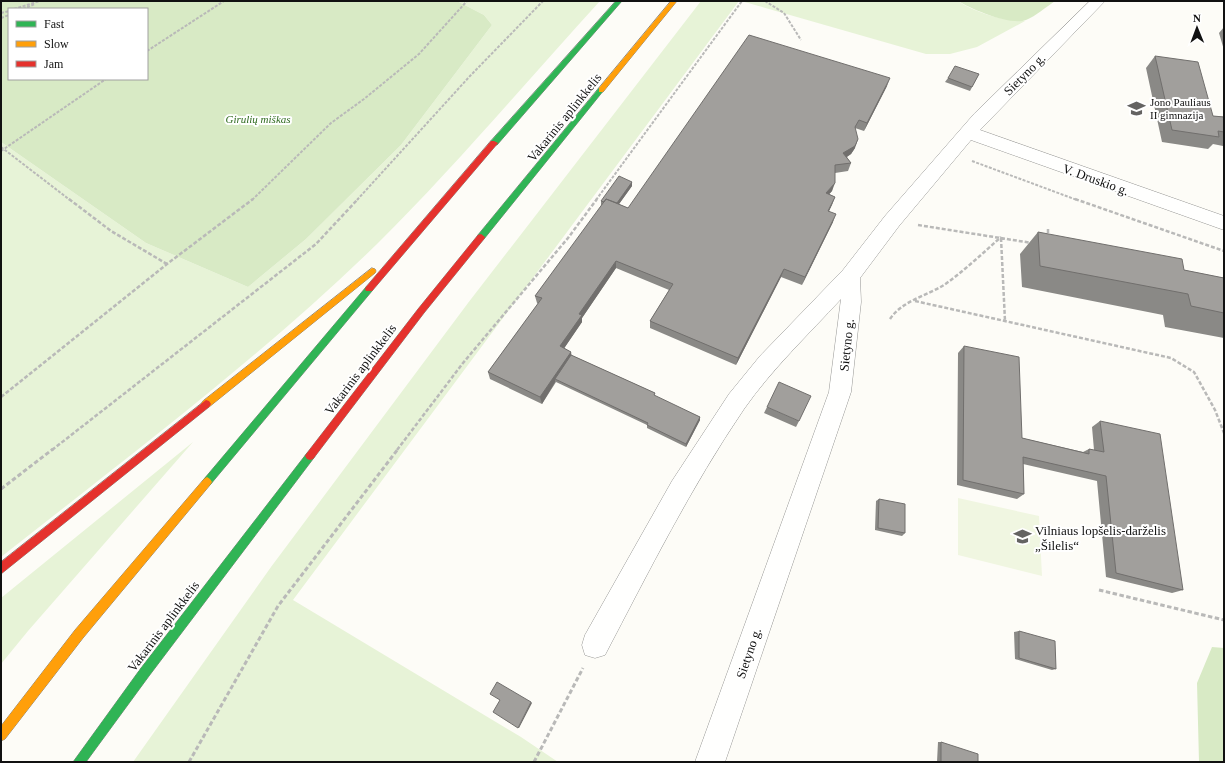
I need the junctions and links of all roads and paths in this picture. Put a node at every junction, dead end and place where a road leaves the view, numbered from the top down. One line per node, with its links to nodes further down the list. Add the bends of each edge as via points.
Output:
1 (42, 1): 10 (path); 11 (path)
2 (224, 1): 13 (path)
3 (467, 1): 26 (path, via 419,54 331,123 251,201)
4 (543, 1): 33 (path, via 470,76 316,244)
5 (619, 1): 22 (highway)
6 (674, 1): 39 (highway, Vakarinis aplinkkelis, via 421,311)
7 (742, 1): 40 (path, via 568,238 463,363 278,606)
8 (765, 1): 12 (path, via 784,13)
9 (1098, 1): 15 (street, Sietyno g.)
10 (18, 8)
11 (25, 8)
12 (801, 40)
13 (148, 50)
14 (105, 80): 16 (path)
15 (968, 132): 17 (street, Sietyno g.); 18 (street, V. Druskio g.)
16 (2, 149): 26 (path, via 111,231)
17 (950, 153): 25 (path); 27 (street, Sietyno g., via 892,221)
18 (1224, 223)
19 (920, 225): 21 (path)
20 (1048, 229): 23 (path)
21 (1001, 237): 24 (path); 28 (path, via 948,283); 30 (path)
22 (410, 240): 34 (highway); 38 (highway, via 79,634)
23 (1048, 240)
24 (1040, 245)
25 (1224, 251)
26 (167, 264): 31 (path)
27 (850, 276): 37 (street, via 768,363 737,401 680,489); 42 (street, Sietyno g., via 850,302 840,392)
28 (914, 301): 29 (path, via 896,308); 30 (path)
29 (890, 319)
30 (1005, 321): 32 (path, via 1171,358 1194,372 1215,410)
31 (1, 397)
32 (1224, 433)
33 (1, 489)
34 (1, 569)
35 (1099, 590): 36 (path)
36 (1224, 620)
37 (595, 645): 41 (path)
38 (1, 735)
39 (79, 762)
40 (189, 762)
41 (534, 762)
42 (710, 762)

